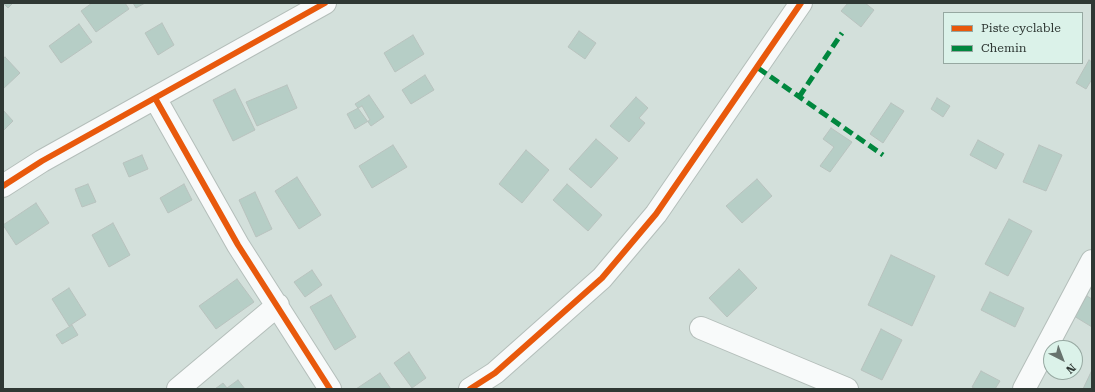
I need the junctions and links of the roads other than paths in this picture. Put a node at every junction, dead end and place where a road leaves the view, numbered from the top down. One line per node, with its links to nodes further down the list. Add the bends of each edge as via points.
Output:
1 (325, 3): 3 (street)
2 (801, 3): 10 (street, via 656,214 602,278 494,373)
3 (155, 98): 4 (street, via 42,161); 6 (street, via 238,245)
4 (3, 186)
5 (1092, 261): 12 (street)
6 (278, 305): 8 (street); 9 (street)
7 (702, 328): 11 (street)
8 (178, 389)
9 (330, 389)
10 (470, 389)
11 (847, 389)
12 (1024, 389)

